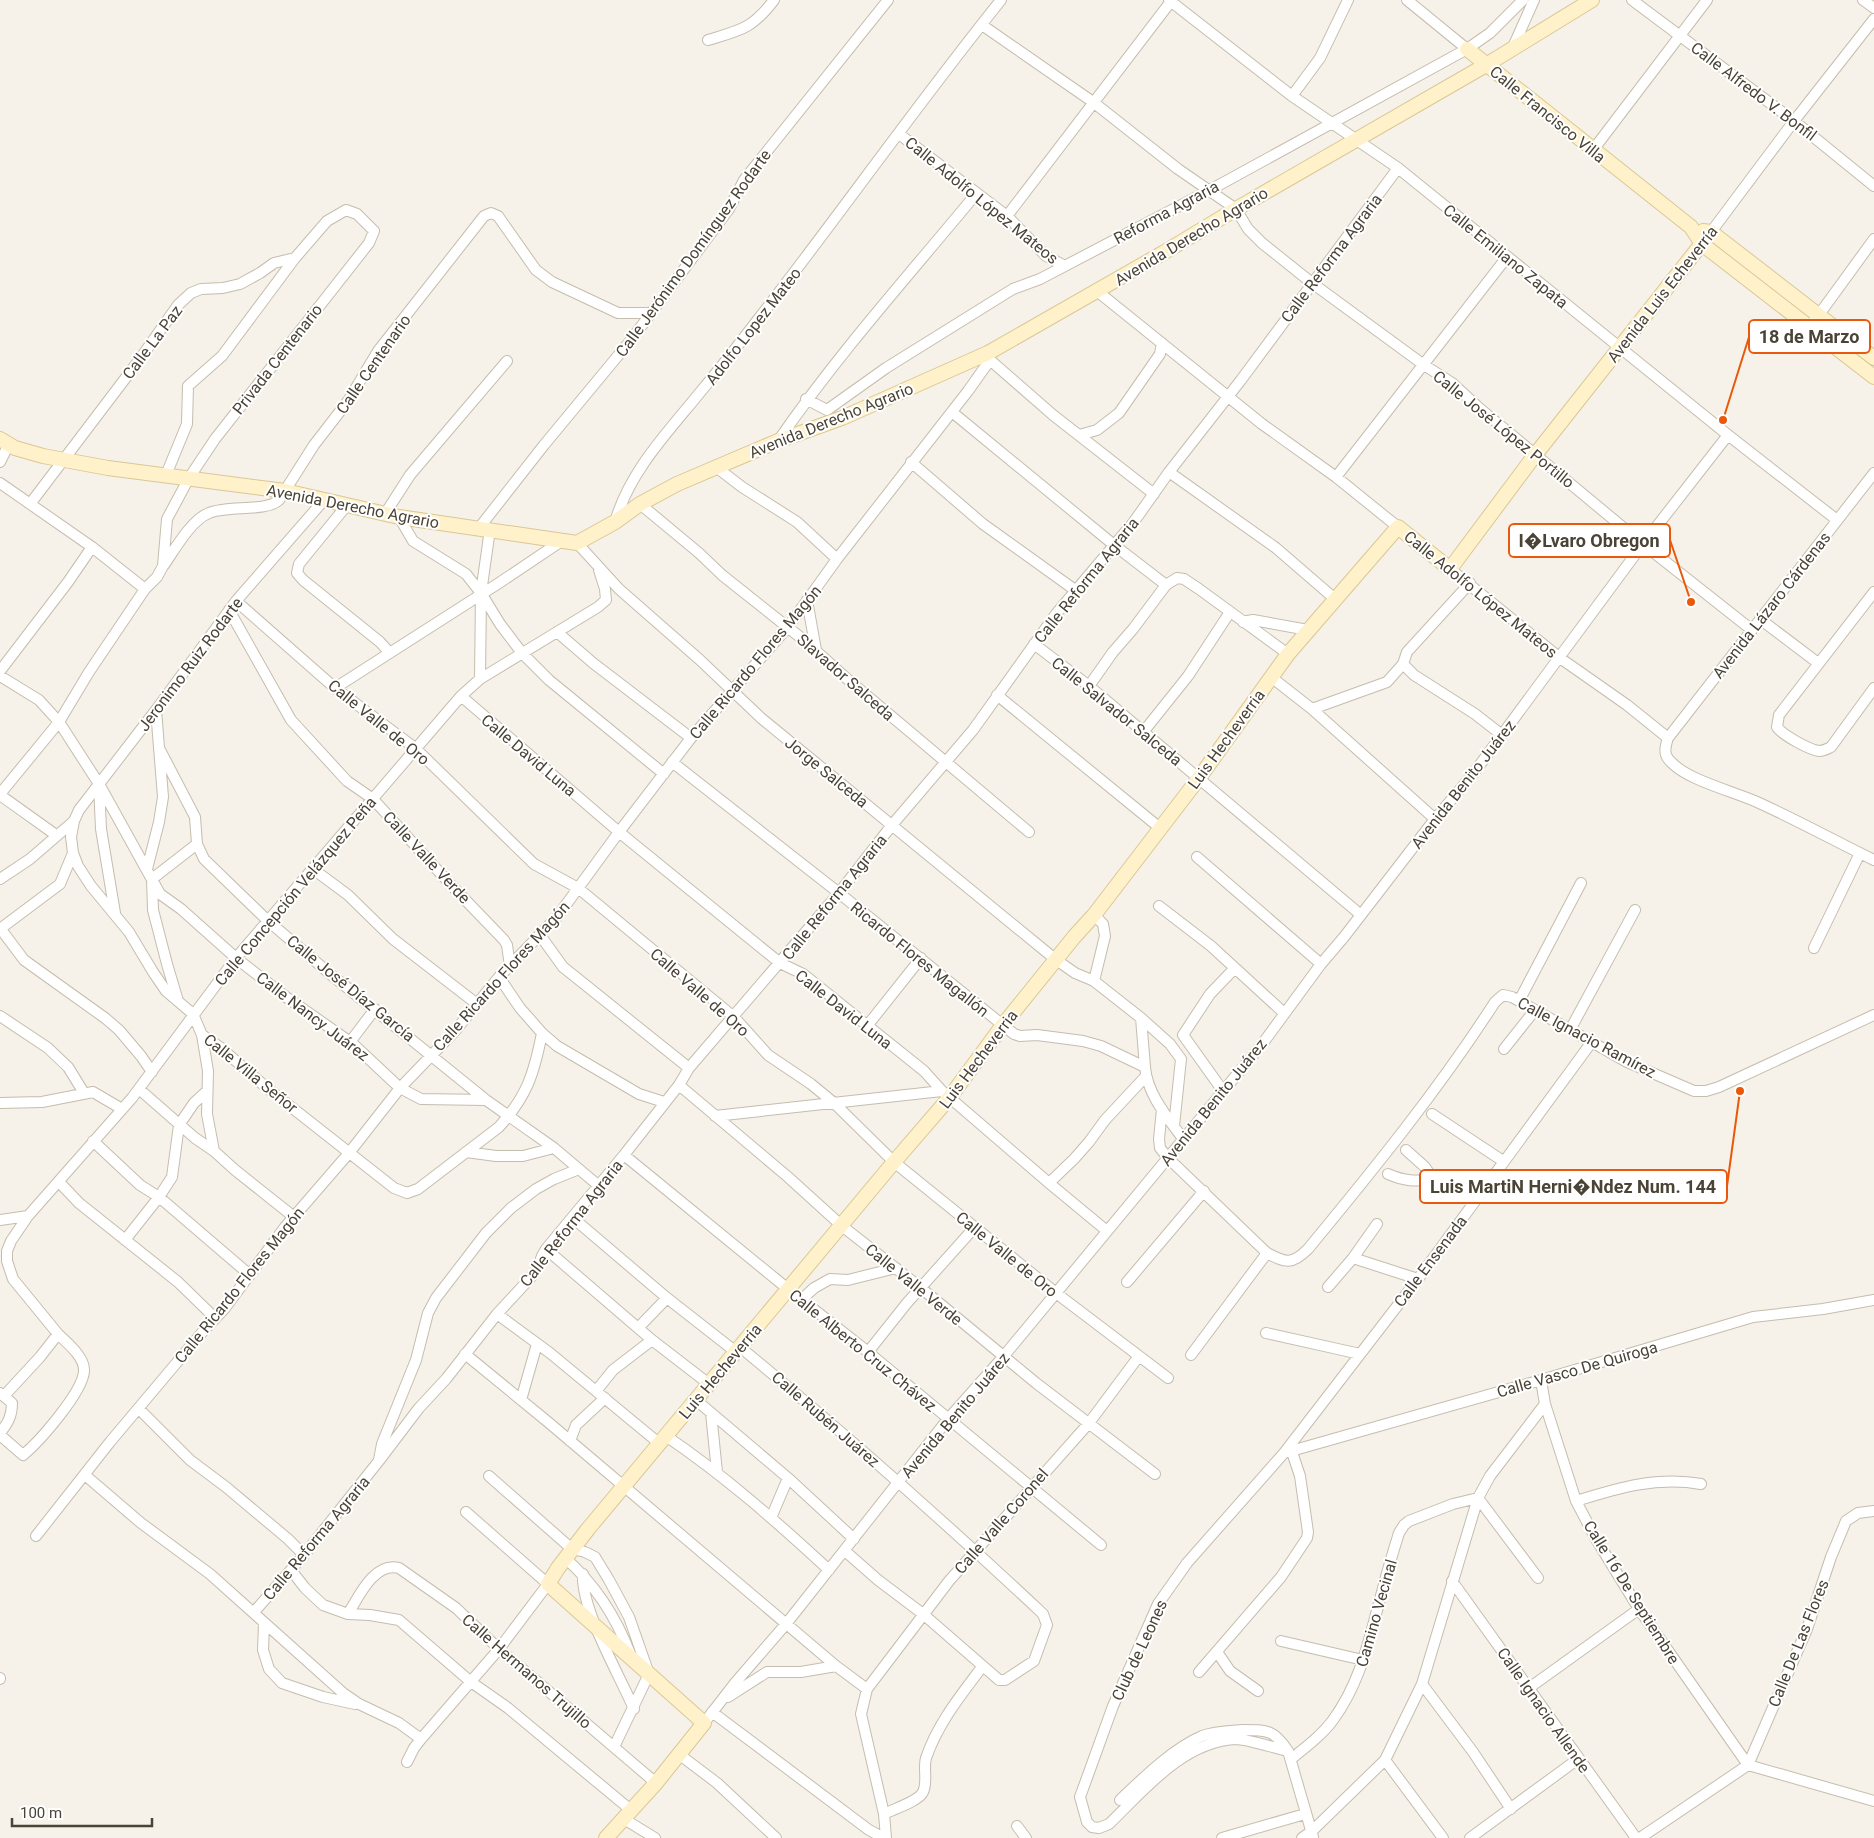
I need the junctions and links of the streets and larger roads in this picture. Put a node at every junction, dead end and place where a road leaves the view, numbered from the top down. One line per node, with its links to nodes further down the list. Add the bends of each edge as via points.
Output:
1 (774, 0): 17 (street, via 752,24)
2 (888, 0): 43 (street, Calle Jerónimo Domínguez Rodarte, via 744,180 729,209)
3 (1002, 0): 15 (street)
4 (1171, 0): 21 (street, Calle Emiliano Zapata); 22 (street)
5 (1348, 0): 21 (street, via 1320,58)
6 (1407, 0): 19 (street, Calle Francisco Villa)
7 (1523, 0): 19 (street, Reforma Agraria, via 1490,33)
8 (1534, 0): 18 (street)
9 (1592, 0): 18 (street, Avenida Derecho Agrario)
10 (1632, 0): 16 (street, Calle Alfredo V. Bonfil)
11 (1707, 0): 16 (street)
12 (1863, 0): 13 (street)
13 (1874, 8)
14 (1874, 19): 23 (street, Avenida Luis Echeverría)
15 (982, 25): 22 (street); 25 (street)
16 (1680, 35): 23 (street, Calle Alfredo V. Bonfil); 27 (street)
17 (708, 40)
18 (1513, 47): 20 (street, Avenida Derecho Agrario)
19 (1467, 48): 20 (street, Calle Francisco Villa); 24 (street, Reforma Agraria)
20 (1486, 64): 26 (street, Avenida Derecho Agrario); 27 (street, Calle Francisco Villa)
21 (1292, 96): 24 (street, Calle Emiliano Zapata)
22 (1092, 102): 30 (street); 33 (street)
23 (1794, 121): 29 (street, Calle Alfredo V. Bonfil); 35 (street, Avenida Luis Echeverría)
24 (1331, 122): 26 (street, Calle Emiliano Zapata); 30 (street, Reforma Agraria)
25 (899, 134): 31 (street, Calle Adolfo López Mateos); 81 (street, Adolfo Lopez Mateo, via 763,313 658,442 625,495)
26 (1356, 140): 28 (street, Calle Emiliano Zapata); 32 (street, Avenida Derecho Agrario)
27 (1593, 150): 34 (street, Calle Francisco Villa)
28 (1398, 168): 38 (street, Calle Emiliano Zapata); 41 (street, Calle Reforma Agraria)
29 (1874, 186)
30 (1210, 190): 32 (street); 40 (street, Reforma Agraria)
31 (976, 194): 33 (street, Calle Adolfo López Mateos); 54 (street)
32 (1236, 209): 41 (street, Calle José López Portillo, via 1248,229); 42 (street, Avenida Derecho Agrario)
33 (1007, 216): 40 (street, Calle Adolfo López Mateos, via 1046,256)
34 (1690, 227): 35 (street, Calle Francisco Villa); 37 (street, Calle Francisco Villa)
35 (1711, 232): 37 (street, Avenida Luis Echeverría); 44 (street, Calle Francisco Villa)
36 (1874, 239): 44 (street)
37 (1702, 244): 45 (street, Calle Francisco Villa); 47 (street, Avenida Luis Echeverría)
38 (1507, 257): 47 (street, Calle Emiliano Zapata); 51 (street)
39 (295, 258): 63 (street, Calle La Paz, via 274,262 240,284 191,293 178,305); 69 (street, via 222,356 188,386 187,424); 71 (street, Privada Centenario, via 327,221 346,210 357,214 374,231 215,438)
40 (1064, 266): 55 (street, Reforma Agraria, via 1000,297 886,368)
41 (1312, 283): 51 (street, Calle José López Portillo); 53 (street, Calle Reforma Agraria)
42 (1098, 291): 46 (street, Calle Adolfo López Mateos); 48 (street, Avenida Derecho Agrario)
43 (650, 313): 73 (street, Calle Centenario, via 618,313 552,282 536,270 498,216 484,216 378,351 348,401 314,445); 83 (street, Calle Jerónimo Domínguez Rodarte, via 544,445)
44 (1820, 315): 45 (street); 49 (street, Calle Francisco Villa)
45 (1810, 326): 52 (street, Calle Francisco Villa)
46 (1162, 343): 53 (street, Calle Adolfo López Mateos); 58 (street, via 1160,354 1119,413 1097,430)
47 (1620, 348): 59 (street, Calle Emiliano Zapata); 62 (street, Avenida Luis Echeverría)
48 (989, 356): 56 (street, Calle Ricardo Flores Magón); 57 (street, Avenida Derecho Agrario); 58 (street)
49 (1874, 358)
50 (507, 361): 79 (street, via 410,475)
51 (1424, 365): 62 (street, Calle José López Portillo, via 1452,383); 70 (street)
52 (1874, 377)
53 (1227, 396): 67 (street, Calle Reforma Agraria); 70 (street, Calle Adolfo López Mateos)
54 (806, 399): 55 (street); 60 (street)
55 (828, 410): 57 (street)
56 (952, 412): 65 (street, Calle Ricardo Flores Magón); 87 (street)
57 (842, 418): 60 (street, Avenida Derecho Agrario)
58 (1079, 435): 74 (street)
59 (1728, 435): 80 (street, Calle Emiliano Zapata); 86 (street, Avenida Benito Juárez)
60 (778, 441): 66 (street, Avenida Derecho Agrario)
61 (4, 442): 63 (street, Avenida Derecho Agrario, via 15,448); 64 (street)
62 (1535, 455): 86 (street, Calle José López Portillo); 91 (street, Avenida Luis Echeverría)
63 (65, 460): 69 (street, Avenida Derecho Agrario); 76 (street, Calle La Paz)
64 (0, 462)
65 (911, 462): 89 (street, Calle Ricardo Flores Magón); 96 (street, via 983,524)
66 (716, 467): 77 (street, Avenida Derecho Agrario); 89 (street, via 796,522)
67 (1169, 472): 74 (street, Calle Reforma Agraria); 99 (street, via 1276,548)
68 (1874, 473): 80 (street, Avenida Lázaro Cárdenas)
69 (166, 475): 71 (street, Avenida Derecho Agrario)
70 (1336, 477): 82 (street, Calle Adolfo López Mateos)
71 (189, 478): 73 (street, Avenida Derecho Agrario); 90 (street, Privada Centenario, via 167,518)
72 (0, 483): 76 (street)
73 (285, 491): 75 (street, Avenida Derecho Agrario); 90 (street, via 275,504 208,513 197,520)
74 (1154, 494): 87 (street, Calle Reforma Agraria)
75 (324, 500): 78 (street, Avenida Derecho Agrario); 101 (street, Jeronimo Ruiz Rodarte)
76 (30, 504): 88 (street)
77 (640, 504): 81 (street, Avenida Derecho Agrario); 106 (street, Slavador Salceda)
78 (347, 505): 79 (street, Avenida Derecho Agrario); 112 (street, via 299,564 296,573)
79 (392, 516): 83 (street, Avenida Derecho Agrario); 98 (street, via 413,541 466,574)
80 (1837, 520): 104 (street, Avenida Lázaro Cárdenas)
81 (615, 522): 85 (street, Avenida Derecho Agrario)
82 (1398, 527): 91 (street, Calle Adolfo López Mateos); 99 (street, Luis Hecheverria)
83 (484, 529): 84 (street, Avenida Derecho Agrario); 98 (street)
84 (563, 540): 85 (street, Avenida Derecho Agrario); 98 (street)
85 (577, 543): 92 (street, Jorge Salceda)
86 (1643, 544): 108 (street, Calle José López Portillo); 115 (street, Avenida Benito Juárez)
87 (1114, 545): 94 (street); 96 (street, Calle Reforma Agraria)
88 (92, 547): 95 (street); 118 (street)
89 (837, 559): 100 (street, Calle Ricardo Flores Magón)
90 (163, 566): 95 (street)
91 (1450, 569): 93 (street, Calle Adolfo López Mateos)
92 (599, 570): 109 (street, Calle Concepción Velázquez Peña, via 606,600); 125 (street, Jorge Salceda)
93 (1470, 583): 115 (street, Calle Adolfo López Mateos); 117 (street, via 1407,652)
94 (1166, 585): 103 (street, via 1177,578 1184,579); 122 (street)
95 (145, 588): 130 (street)
96 (1075, 590): 110 (street, Calle Reforma Agraria)
97 (1874, 592): 116 (street)
98 (481, 593): 112 (street); 113 (street); 121 (street)
99 (1334, 599): 107 (street, Luis Hecheverria)
100 (807, 600): 106 (street, Calle Ricardo Flores Magón); 111 (street)
101 (236, 601): 102 (street, Jeronimo Ruiz Rodarte); 123 (street, Calle Valle de Oro)
102 (229, 610): 128 (street, Jeronimo Ruiz Rodarte); 143 (street, Calle Valle Verde, via 292,720 347,781)
103 (1230, 612): 105 (street); 131 (street, via 1188,676)
104 (1760, 620): 108 (street, Avenida Lázaro Cárdenas); 116 (street)
105 (1243, 622): 107 (street, via 1253,620); 114 (street)
106 (788, 627): 111 (street, Slavador Salceda); 125 (street, Calle Ricardo Flores Magón)
107 (1308, 630): 114 (street, Luis Hecheverria)
108 (1752, 630): 134 (street, Avenida Lázaro Cárdenas)
109 (557, 632): 113 (street, Calle Concepción Velázquez Peña); 133 (street)
110 (1034, 644): 122 (street, Calle Salvador Salceda); 126 (street, Calle Reforma Agraria)
111 (816, 650): 138 (street, Slavador Salceda)
112 (389, 652): 123 (street)
113 (522, 653): 121 (street, Calle Concepción Velázquez Peña); 139 (street, via 549,680)
114 (1288, 654): 120 (street, Luis Hecheverria)
115 (1560, 658): 132 (street, Avenida Benito Juárez); 134 (street, Calle Adolfo López Mateos, via 1627,704)
116 (1818, 662): 124 (street, via 1779,715 1777,727 1784,735 1818,751 1831,747)
117 (1403, 664): 129 (street, via 1387,682); 132 (street, via 1414,675)
118 (0, 671)
119 (0, 676): 130 (street, via 40,700)
120 (1271, 677): 129 (street); 140 (street, Luis Hecheverria)
121 (480, 679): 127 (street, Calle Concepción Velázquez Peña)
122 (1090, 686): 131 (street, Calle Salvador Salceda)
123 (335, 688): 136 (street, Calle Valle de Oro)
124 (1874, 688)
125 (733, 690): 133 (street, Calle Ricardo Flores Magón); 146 (street, Jorge Salceda, via 761,718)
126 (997, 695): 138 (street, Calle Reforma Agraria); 147 (street)
127 (460, 696): 136 (street, Calle Concepción Velázquez Peña); 148 (street, Calle David Luna)
128 (156, 710): 135 (street); 141 (street, Jeronimo Ruiz Rodarte)
129 (1312, 710): 144 (street)
130 (59, 722): 141 (street); 142 (street)
131 (1144, 731): 140 (street, Calle Salvador Salceda)
132 (1502, 735): 144 (street, Avenida Benito Juárez)
133 (691, 738): 137 (street, Calle Ricardo Flores Magón)
134 (1668, 738): 154 (street, via 1666,755 1675,767)
135 (160, 748): 152 (street, Calle José Díaz García, via 195,817); 157 (street, via 163,796)
136 (415, 748): 143 (street, Calle Concepción Velázquez Peña); 162 (street, Calle Valle de Oro, via 534,864)
137 (672, 762): 139 (street, Calle Ricardo Flores Magón); 163 (street, Ricardo Flores Magallón)
138 (947, 762): 146 (street, Calle Reforma Agraria); 149 (street, Slavador Salceda)
139 (664, 774): 148 (street, Calle Ricardo Flores Magón)
140 (1198, 778): 147 (street, Luis Hecheverria); 167 (street, Calle Salvador Salceda)
141 (99, 784): 145 (street, Jeronimo Ruiz Rodarte); 157 (street, Calle Nancy Juárez); 168 (street, Calle Villa Señor, via 101,829)
142 (0, 795): 150 (street)
143 (374, 799): 158 (street, Calle Concepción Velázquez Peña); 178 (street, Calle Valle Verde, via 504,940)
144 (1435, 819): 167 (street, Avenida Benito Juárez)
145 (74, 821): 150 (street); 151 (street, Jeronimo Ruiz Rodarte)
146 (892, 825): 163 (street, Calle Reforma Agraria); 175 (street, Jorge Salceda)
147 (1160, 828): 166 (street, Luis Hecheverria)
148 (620, 832): 162 (street, Calle Ricardo Flores Magón); 176 (street, Calle David Luna)
149 (1029, 832)
150 (56, 835): 159 (street, via 30,859)
151 (71, 837): 153 (street, Calle Villa Señor)
152 (197, 844): 160 (street); 169 (street, Calle José Díaz García, via 204,859)
153 (73, 853): 168 (street, Calle Villa Señor, via 78,866); 170 (street, via 60,884)
154 (1860, 853): 156 (street); 172 (street)
155 (1197, 857): 177 (street)
156 (1874, 860)
157 (148, 869): 160 (street, Calle Nancy Juárez)
158 (313, 869): 169 (street, Calle Concepción Velázquez Peña); 184 (street, via 348,895 394,940)
159 (0, 879)
160 (152, 879): 173 (street, Calle Nancy Juárez, via 160,894); 183 (street, via 153,910)
161 (1581, 883): 182 (street)
162 (578, 888): 171 (street, Calle Ricardo Flores Magón, via 557,918); 191 (street, Calle Valle de Oro)
163 (840, 893): 174 (street, Ricardo Flores Magallón); 176 (street, Calle Reforma Agraria)
164 (1159, 906): 179 (street, via 1211,946)
165 (1635, 910): 195 (street)
166 (1094, 915): 175 (street, Luis Hecheverria); 181 (street, via 1103,924 1105,936)
167 (1361, 915): 177 (street, Avenida Benito Juárez)
168 (116, 916): 183 (street, Calle Villa Señor, via 152,972)
169 (267, 920): 173 (street, Calle Concepción Velázquez Peña); 185 (street, Calle José Díaz García)
170 (0, 929): 205 (street, via 24,960 119,1030)
171 (540, 935): 178 (street, Calle Ricardo Flores Magón); 204 (street, via 563,967)
172 (1814, 948)
173 (236, 958): 188 (street, Calle Concepción Velázquez Peña); 199 (street, Calle Nancy Juárez)
174 (921, 958): 193 (street); 194 (street, Ricardo Flores Magallón)
175 (1055, 959): 181 (street, Jorge Salceda); 194 (street, Luis Hecheverria)
176 (780, 963): 191 (street, Calle Reforma Agraria); 193 (street, Calle David Luna, via 803,974)
177 (1321, 964): 187 (street, Avenida Benito Juárez)
178 (510, 966): 180 (street, Calle Ricardo Flores Magón)
179 (1234, 969): 187 (street); 198 (street, via 1210,994)
180 (499, 977): 184 (street, Calle Ricardo Flores Magón); 196 (street)
181 (1094, 981): 192 (street, Jorge Salceda)
182 (1520, 1001): 186 (street, Calle Ignacio Ramírez); 255 (street, Calle Ignacio Ramírez, via 1503,995 1494,1002 1457,1059 1385,1156 1299,1258 1282,1261)
183 (179, 1003): 188 (street, Calle Villa Señor)
184 (477, 1004): 202 (street, Calle Ricardo Flores Magón)
185 (375, 1009): 199 (street); 202 (street, Calle José Díaz García)
186 (1535, 1010): 195 (street, Calle Ignacio Ramírez); 201 (street)
187 (1284, 1013): 211 (street, Avenida Benito Juárez)
188 (193, 1014): 197 (street, Calle Villa Señor); 205 (street, Calle Concepción Velázquez Peña)
189 (1874, 1014): 200 (street, Calle Ignacio Ramírez, via 1706,1091 1694,1091)
190 (0, 1016): 212 (street, via 48,1048 68,1067)
191 (734, 1017): 204 (street, Calle Reforma Agraria); 217 (street, Calle Valle de Oro, via 768,1056)
192 (1141, 1018): 203 (street, Jorge Salceda, via 1170,1044); 206 (street)
193 (867, 1026): 213 (street, Calle David Luna, via 924,1071)
194 (1003, 1026): 206 (street, Ricardo Flores Magallón, via 1020,1036 1060,1037 1101,1046); 213 (street, Luis Hecheverria)
195 (1570, 1030): 200 (street, Calle Ignacio Ramírez)
196 (542, 1033): 215 (street, via 557,1046 639,1094); 221 (street, via 536,1065 520,1101)
197 (202, 1034): 210 (street, via 208,1072); 231 (street, Calle Villa Señor)
198 (1183, 1035): 203 (street); 211 (street)
199 (350, 1042): 208 (street, Calle Nancy Juárez)
200 (1591, 1043): 235 (street, Calle Ensenada)
201 (1504, 1049)
202 (431, 1054): 208 (street, Calle Ricardo Flores Magón); 214 (street, Calle José Díaz García)
203 (1181, 1059): 224 (street)
204 (689, 1068): 207 (street, Calle Reforma Agraria)
205 (152, 1072): 209 (street, Calle Concepción Velázquez Peña)
206 (1145, 1072): 219 (street); 240 (street, via 1089,1142)
207 (679, 1085): 215 (street, Calle Reforma Agraria); 222 (street, Calle Valle Verde)
208 (400, 1088): 214 (street, Calle Nancy Juárez, via 421,1099); 231 (street, Calle Ricardo Flores Magón)
209 (139, 1089): 218 (street, Calle Concepción Velázquez Peña); 223 (street)
210 (207, 1091): 223 (street); 228 (street, via 206,1114)
211 (1223, 1091): 226 (street, Avenida Benito Juárez)
212 (84, 1094): 216 (street, via 42,1102); 218 (street, via 93,1092)
213 (946, 1094): 217 (street); 234 (street, Luis Hecheverria); 240 (street, Calle David Luna)
214 (486, 1100): 221 (street, Calle José Díaz García)
215 (664, 1102): 232 (street, Calle Reforma Agraria)
216 (0, 1103)
217 (834, 1103): 222 (street); 234 (street, Calle Valle de Oro)
218 (122, 1109): 225 (street, Calle Concepción Velázquez Peña)
219 (1162, 1109): 224 (street); 233 (street, via 1160,1148)
220 (1432, 1114): 235 (street)
221 (509, 1116): 227 (street, Calle José Díaz García); 230 (street)
222 (715, 1116): 250 (street, Calle Valle Verde)
223 (179, 1124): 228 (street); 243 (street, via 172,1177)
224 (1174, 1126): 226 (street)
225 (93, 1140): 239 (street, Calle Concepción Velázquez Peña); 243 (street, via 140,1185)
226 (1184, 1140): 233 (street, Avenida Benito Juárez)
227 (554, 1148): 230 (street, via 523,1156); 236 (street, Calle José Díaz García)
228 (214, 1150): 246 (street)
229 (1406, 1150): 238 (street)
230 (466, 1152): 231 (street, Calle Villa Señor, via 418,1189 407,1193 394,1188)
231 (349, 1153): 246 (street, Calle Ricardo Flores Magón)
232 (624, 1155): 241 (street, Calle Reforma Agraria); 263 (street, Calle Alberto Cruz Chávez)
233 (1168, 1158): 242 (street); 252 (street, Avenida Benito Juárez)
234 (894, 1162): 250 (street, Luis Hecheverria); 251 (street, Calle Valle de Oro)
235 (1503, 1162): 244 (street, Calle Ensenada)
236 (579, 1169): 241 (street, Calle José Díaz García); 299 (street, via 536,1189 512,1208 486,1233 436,1298 428,1313 416,1360 382,1444)
237 (1388, 1174): 238 (street, via 1418,1182)
238 (1433, 1179): 244 (street)
239 (59, 1182): 245 (street, Calle Concepción Velázquez Peña); 253 (street)
240 (1049, 1183): 252 (street, Calle David Luna)
241 (599, 1186): 247 (street, Calle Reforma Agraria)
242 (1204, 1191): 255 (street); 260 (street)
243 (159, 1197): 253 (street); 258 (street)
244 (1474, 1202): 259 (street, Calle Ensenada)
245 (28, 1216): 248 (street); 272 (street, Calle Concepción Velázquez Peña, via 11,1241 7,1261 13,1278)
246 (294, 1216): 258 (street, Calle Ricardo Flores Magón)
247 (574, 1218): 254 (street, Calle Reforma Agraria); 265 (street, Calle Rubén Juárez)
248 (0, 1220)
249 (1377, 1224): 256 (street)
250 (842, 1226): 257 (street, Calle Valle Verde); 263 (street, Luis Hecheverria)
251 (974, 1228): 262 (street); 264 (street, Calle Valle de Oro)
252 (1107, 1231): 264 (street, Avenida Benito Juárez)
253 (125, 1240): 269 (street, via 178,1282)
254 (546, 1249): 268 (street, Calle Reforma Agraria, via 533,1275); 270 (street)
255 (1267, 1253): 280 (street)
256 (1353, 1258): 259 (street); 261 (street)
257 (896, 1268): 262 (street, Calle Valle Verde); 266 (street, via 848,1280 830,1279)
258 (250, 1275): 269 (street, Calle Ricardo Flores Magón)
259 (1418, 1279): 278 (street, Calle Ensenada)
260 (1127, 1282)
261 (1328, 1287)
262 (921, 1288): 276 (street); 281 (street, Calle Valle Verde)
263 (788, 1290): 266 (street, Calle Alberto Cruz Chávez); 275 (street, Luis Hecheverria)
264 (1056, 1293): 279 (street, Calle Valle de Oro); 281 (street, Avenida Benito Juárez)
265 (667, 1298): 270 (street); 275 (street, Calle Rubén Juárez)
266 (801, 1300): 276 (street, Calle Alberto Cruz Chávez)
267 (1874, 1300): 283 (street, Calle Vasco De Quiroga, via 1754,1317)
268 (497, 1314): 274 (street); 277 (street, Calle Reforma Agraria)
269 (215, 1318): 291 (street, Calle Ricardo Flores Magón)
270 (638, 1328): 273 (street)
271 (1266, 1333): 278 (street)
272 (58, 1334): 286 (street, via 40,1357); 295 (street, via 73,1349 85,1370 81,1383 55,1421 23,1455)
273 (652, 1340): 284 (street); 285 (street, via 613,1370)
274 (537, 1344): 285 (street); 288 (street)
275 (738, 1349): 284 (street, Luis Hecheverria); 305 (street, Calle Rubén Juárez)
276 (868, 1352): 293 (street, Calle Alberto Cruz Chávez)
277 (465, 1354): 288 (street); 299 (street, Calle Reforma Agraria)
278 (1360, 1354): 298 (street, Calle Ensenada)
279 (1139, 1356): 282 (street, Calle Valle de Oro); 294 (street, Calle Valle Coronel)
280 (1192, 1356)
281 (1003, 1357): 293 (street, Avenida Benito Juárez); 294 (street, Calle Valle Verde)
282 (1168, 1378)
283 (1541, 1380): 290 (street); 298 (street, Calle Vasco De Quiroga)
284 (709, 1384): 289 (street, Luis Hecheverria)
285 (596, 1391): 287 (street)
286 (2, 1394): 295 (street, via 12,1403 12,1412 10,1421)
287 (604, 1398): 296 (street); 297 (street, via 576,1425)
288 (521, 1400): 297 (street)
289 (696, 1400): 292 (street); 296 (street, Luis Hecheverria)
290 (1545, 1404): 309 (street, via 1490,1476); 310 (street, Calle 16 De Septiembre)
291 (139, 1409): 302 (street, Calle Ricardo Flores Magón); 320 (street, via 190,1460 254,1510)
292 (711, 1413): 300 (street); 304 (street)
293 (948, 1420): 305 (street, Avenida Benito Juárez); 308 (street, Calle Alberto Cruz Chávez)
294 (1089, 1424): 301 (street, Calle Valle Verde); 308 (street, Calle Valle Coronel)
295 (0, 1434)
296 (663, 1440): 300 (street); 307 (street, Luis Hecheverria)
297 (570, 1441): 307 (street)
298 (1288, 1453): 336 (street, via 1302,1484 1307,1538 1281,1577); 355 (street, Club de Leones, via 1187,1562 1158,1604 1113,1706 1080,1797 1088,1822 1099,1828 1109,1824 1162,1773 1198,1748 1236,1739)
299 (378, 1462): 320 (street, Calle Reforma Agraria)
300 (716, 1472): 313 (street)
301 (1155, 1474)
302 (85, 1475): 314 (street, Calle Ricardo Flores Magón); 328 (street)
303 (489, 1476): 319 (street)
304 (788, 1478): 313 (street); 315 (street)
305 (899, 1482): 315 (street, Avenida Benito Juárez); 318 (street, Calle Rubén Juárez)
306 (1700, 1484): 310 (street, via 1664,1480 1638,1483)
307 (624, 1487): 319 (street, Luis Hecheverria); 332 (street)
308 (1031, 1487): 316 (street, Calle Alberto Cruz Chávez); 318 (street, Calle Valle Coronel)
309 (1478, 1498): 324 (street); 325 (street); 338 (street, Camino Vecinal, via 1426,1514 1404,1525)
310 (1576, 1501): 327 (street, Calle 16 De Septiembre)
311 (1874, 1511): 359 (street, Calle De Las Flores, via 1858,1513 1846,1521 1807,1629)
312 (466, 1512): 326 (street)
313 (771, 1518): 322 (street)
314 (36, 1536)
315 (854, 1539): 317 (street, Avenida Benito Juárez)
316 (1101, 1545)
317 (845, 1551): 322 (street, Avenida Benito Juárez); 330 (street)
318 (976, 1551): 330 (street, Calle Valle Coronel); 340 (street, Calle Rubén Juárez, via 1044,1614 1047,1626 1034,1661 1005,1680 999,1680)
319 (569, 1554): 323 (street); 326 (street, Luis Hecheverria); 342 (street, via 585,1552 595,1557 629,1617)
320 (304, 1555): 321 (street, Calle Reforma Agraria)
321 (291, 1570): 328 (street, Calle Reforma Agraria); 329 (street, via 322,1605)
322 (829, 1570): 332 (street, Avenida Benito Juárez)
323 (583, 1574): 333 (street); 337 (street, via 614,1620)
324 (1538, 1578)
325 (1452, 1582): 344 (street); 345 (street, Calle Ignacio Allende)
326 (548, 1584): 333 (street); 335 (street)
327 (1639, 1609): 345 (street); 359 (street, Calle 16 De Septiembre)
328 (254, 1612): 331 (street)
329 (348, 1614): 335 (street, Calle Hermanos Trujillo, via 363,1589 375,1576 392,1566 456,1608); 343 (street, via 370,1614 399,1620)
330 (923, 1614): 340 (street); 346 (street, Calle Valle Coronel)
331 (264, 1624): 349 (street); 349 (street, via 263,1650 269,1669 282,1683 323,1697)
332 (786, 1624): 339 (street); 348 (street, Avenida Benito Juárez)
333 (596, 1628): 337 (street); 350 (street)
334 (1281, 1642): 338 (street)
335 (499, 1649): 343 (street); 353 (street, Calle Hermanos Trujillo)
336 (1217, 1652): 341 (street); 347 (street, via 1230,1671)
337 (632, 1659): 342 (street)
338 (1363, 1660): 355 (street, Camino Vecinal, via 1333,1720 1320,1735)
339 (836, 1666): 346 (street); 348 (street, via 801,1672 767,1672)
340 (982, 1666): 364 (street, via 942,1722 926,1759 924,1791 916,1800)
341 (1199, 1672)
342 (649, 1674): 350 (street); 351 (street)
343 (471, 1682): 352 (street); 366 (street, via 508,1708)
344 (1422, 1684): 357 (street); 363 (street)
345 (1529, 1688): 356 (street, Calle Ignacio Allende)
346 (867, 1689): 364 (street, via 861,1714)
347 (1258, 1690)
348 (720, 1702): 351 (street, Avenida Benito Juárez)
349 (359, 1704): 352 (street, via 399,1723)
350 (634, 1708): 353 (street)
351 (708, 1717): 354 (street, Avenida Benito Juárez); 372 (street)
352 (421, 1739): 358 (street)
353 (614, 1747): 360 (street, Calle Hermanos Trujillo)
354 (680, 1755): 360 (street, Avenida Benito Juárez); 371 (street, via 717,1783)
355 (1289, 1755): 361 (street, via 1280,1739 1263,1730 1230,1730 1202,1736 1154,1768); 365 (street)
356 (1578, 1759): 363 (street); 378 (street, Calle Ignacio Allende)
357 (1385, 1760): 368 (street); 376 (street)
358 (407, 1762)
359 (1748, 1765): 362 (street); 379 (street)
360 (656, 1783): 366 (street, Avenida Benito Juárez)
361 (1120, 1800)
362 (1874, 1801)
363 (1511, 1809): 377 (street)
364 (884, 1814): 372 (street)
365 (1305, 1814): 368 (street); 374 (street)
366 (628, 1815): 369 (street, Avenida Benito Juárez); 370 (street)
367 (1017, 1826): 373 (street)
368 (1312, 1834): 375 (street)
369 (606, 1838)
370 (655, 1838)
371 (776, 1838)
372 (885, 1838)
373 (1026, 1838)
374 (1222, 1838)
375 (1302, 1838)
376 (1443, 1838)
377 (1470, 1838)
378 (1636, 1838)
379 (1640, 1838)

